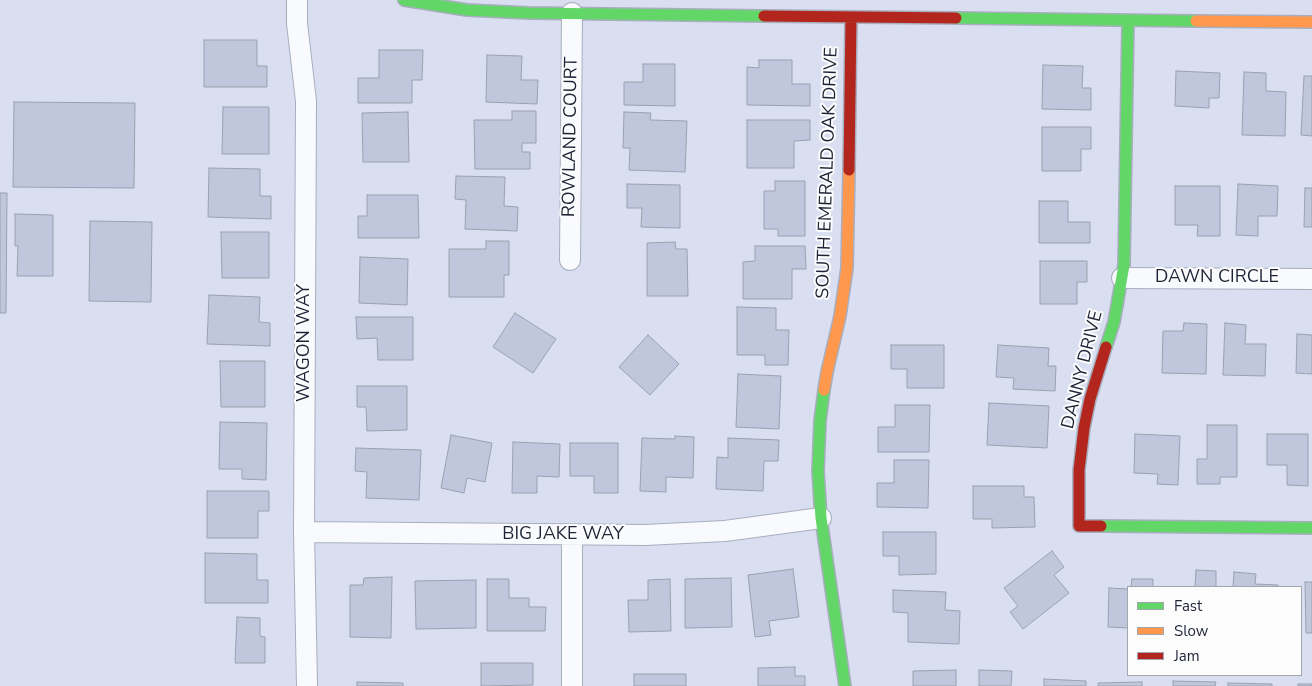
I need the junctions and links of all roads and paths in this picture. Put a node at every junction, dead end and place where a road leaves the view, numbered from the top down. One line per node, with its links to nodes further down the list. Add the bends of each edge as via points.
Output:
1 (297, 0): 12 (street, WAGON WAY, via 306,101)
2 (404, 0): 3 (street, via 467,10)
3 (572, 13): 4 (street); 7 (street, ROWLAND COURT)
4 (851, 17): 5 (street); 10 (street, SOUTH EMERALD OAK DRIVE, via 847,268 820,421 818,471)
5 (1128, 20): 6 (street); 8 (street, DANNY DRIVE)
6 (1312, 22)
7 (570, 260)
8 (1122, 278): 9 (street, DAWN CIRCLE); 11 (street, DANNY DRIVE, via 1114,322 1084,428 1079,470 1079,526)
9 (1312, 279)
10 (822, 518): 13 (street, BIG JAKE WAY, via 725,531); 16 (street, SOUTH EMERALD OAK DRIVE)
11 (1312, 528)
12 (304, 532): 13 (street, BIG JAKE WAY); 14 (street, WAGON WAY)
13 (572, 535): 15 (street)
14 (307, 686)
15 (572, 686)
16 (845, 686)

